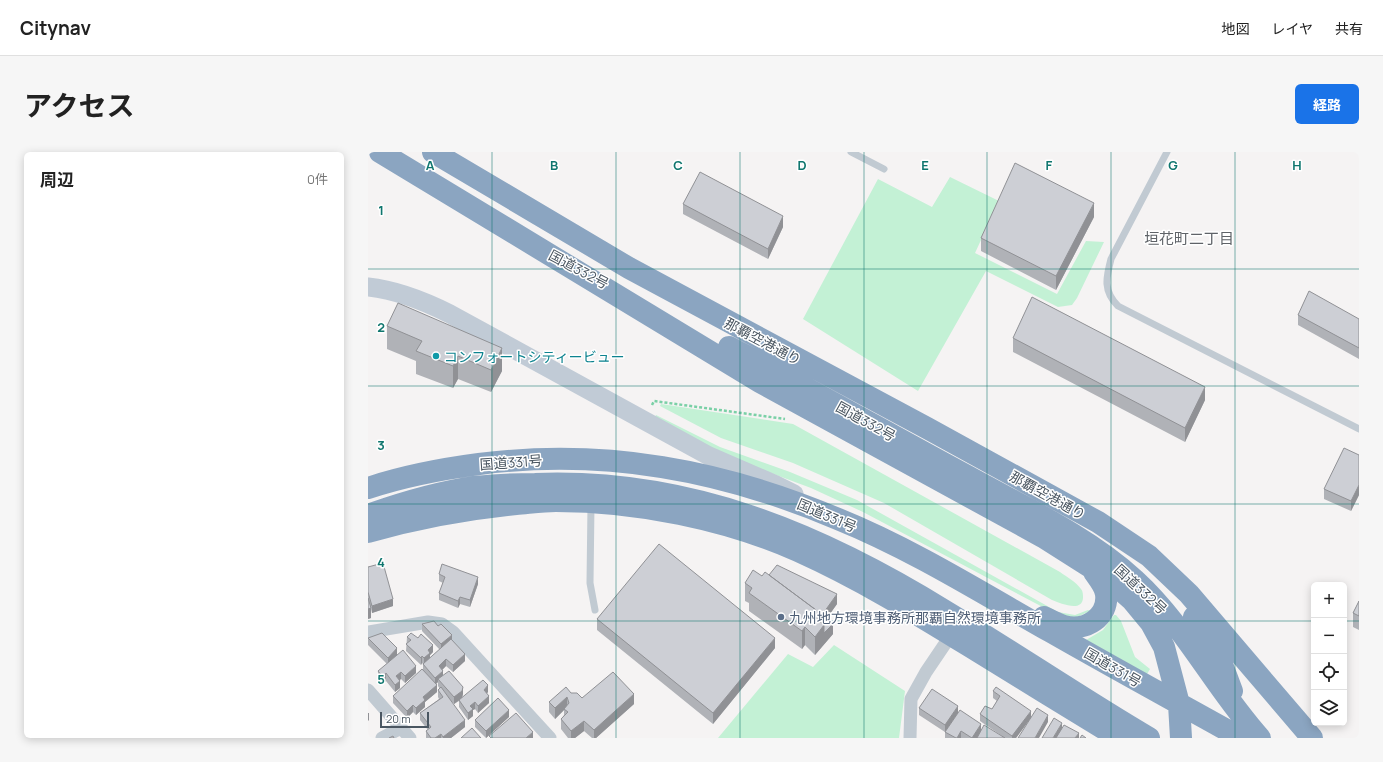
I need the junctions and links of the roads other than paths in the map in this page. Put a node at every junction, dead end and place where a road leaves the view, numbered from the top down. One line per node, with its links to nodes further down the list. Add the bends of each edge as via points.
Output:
1 (380, 152): 6 (highway)
2 (433, 152): 13 (highway, 那覇空港通り, via 629,268)
3 (851, 152): 5 (lane)
4 (1167, 152): 8 (lane, via 1111,259 1107,273 1107,290 1110,298 1118,306)
5 (884, 169)
6 (538, 247): 15 (highway, 国道332号, via 760,382 1043,537); 31 (highway, 国道332号, via 768,368 1083,542 1134,580 1174,620 1232,706)
7 (368, 287): 12 (street, via 399,293 438,308 709,456 776,485)
8 (1359, 429)
9 (368, 488): 12 (highway, 国道331号, via 456,467 528,459 590,458 680,469 722,478 760,489)
10 (591, 503): 14 (highway, via 556,501 474,508); 17 (lane, via 590,583); 19 (highway, via 658,510 752,533 834,568)
11 (368, 515): 29 (highway, 国道331号, via 475,487 562,483 604,485 682,496 755,517 830,548 905,587)
12 (841, 520): 16 (highway, 国道331号)
13 (1098, 522): 23 (highway, via 1159,578 1195,619 1209,640 1228,676 1234,697); 32 (highway, 国道332号, via 1149,556 1189,594)
14 (368, 532)
15 (1089, 566): 16 (highway, via 1102,584 1106,597 1098,618 1084,626 1065,626); 21 (highway, 国道332号, via 1132,600 1151,622 1164,647)
16 (969, 586): 21 (highway, 国道331号)
17 (595, 610)
18 (368, 632): 26 (street, via 428,622 442,624 453,632)
19 (951, 634): 27 (street, via 911,699); 28 (highway)
20 (368, 690): 22 (street)
21 (1179, 704): 23 (highway, 国道331号); 30 (highway, 国道332号)
22 (401, 728): 24 (street); 25 (street)
23 (1233, 736)
24 (382, 738)
25 (410, 738)
26 (550, 738)
27 (910, 738)
28 (1119, 738)
29 (1149, 738)
30 (1181, 738)
31 (1260, 738)
32 (1312, 738)

